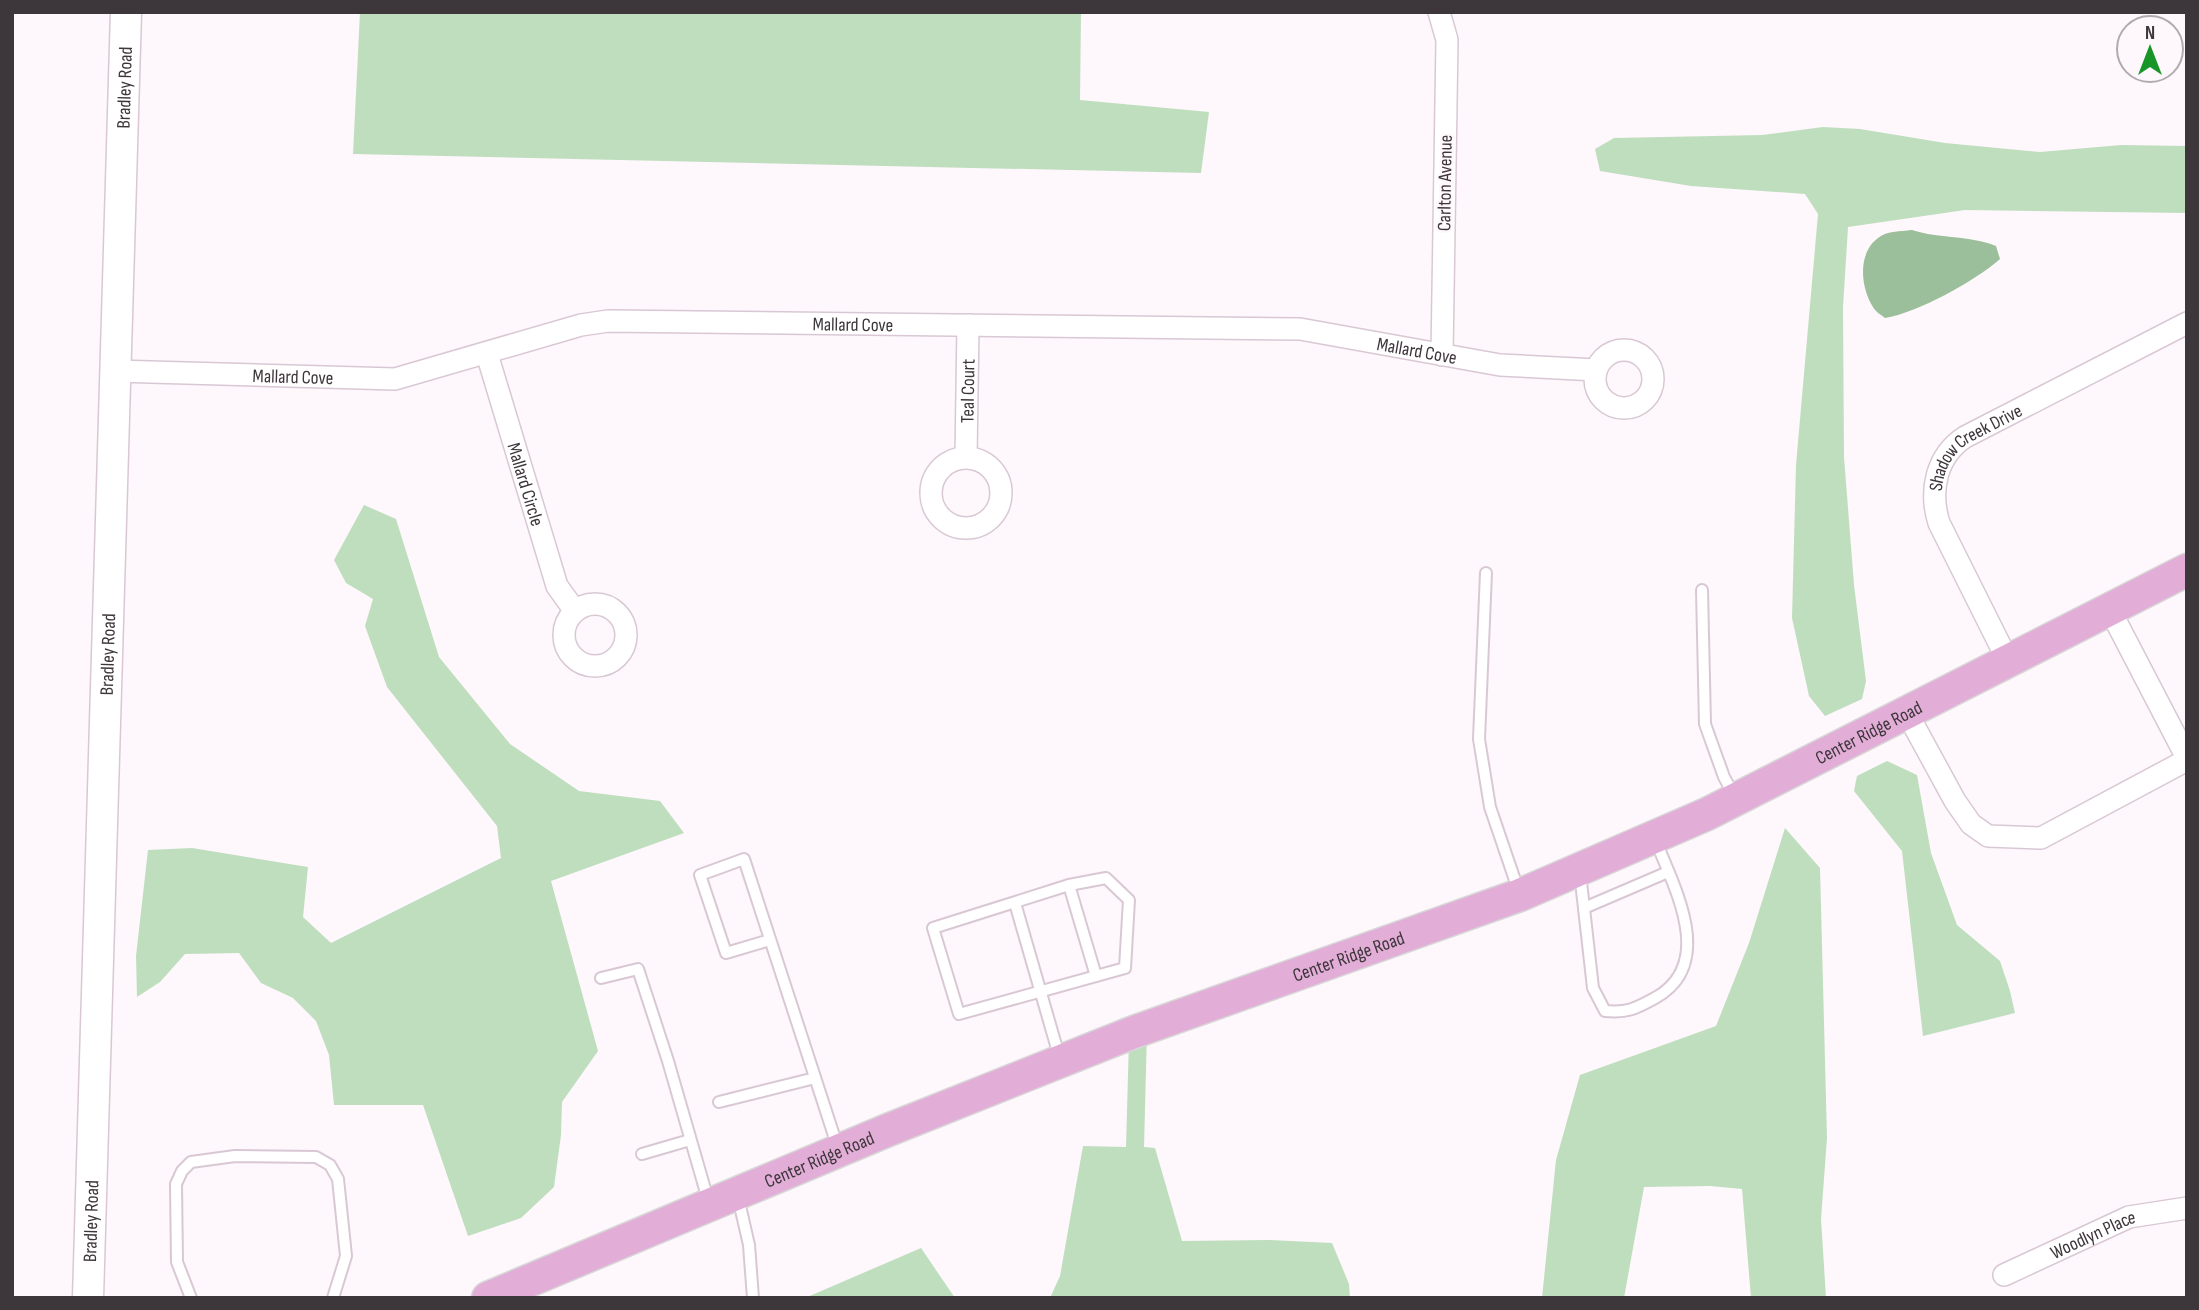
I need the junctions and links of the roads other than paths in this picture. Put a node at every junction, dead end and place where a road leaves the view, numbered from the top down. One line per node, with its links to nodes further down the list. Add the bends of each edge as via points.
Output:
1 (126, 12): 8 (street, Bradley Road)
2 (1439, 12): 6 (street, Carlton Avenue, via 1447,40)
3 (2187, 323): 15 (street, Shadow Creek Drive, via 1965,437 1943,459 1934,508)
4 (968, 325): 5 (street, Mallard Cove, via 608,321); 6 (street, Mallard Cove, via 1300,329); 9 (street, Teal Court)
5 (487, 354): 8 (street, Mallard Cove, via 407,377 380,379); 14 (street, Mallard Circle, via 557,586)
6 (1442, 355): 7 (street, Mallard Cove, via 1500,365)
7 (1596, 370)
8 (115, 371): 39 (street, Bradley Road)
9 (966, 457)
10 (2187, 570): 13 (main road, Center Ridge Road)
11 (1486, 573): 23 (lane, via 1479,739 1490,807)
12 (1702, 590): 18 (lane, via 1705,724)
13 (2110, 610): 15 (main road, Center Ridge Road); 17 (street)
14 (575, 611)
15 (2008, 661): 16 (main road, Center Ridge Road)
16 (1907, 713): 17 (street, via 1955,801 1971,824 1987,836 2041,838); 18 (main road, Center Ridge Road)
17 (2187, 759)
18 (1736, 800): 19 (main road, Center Ridge Road)
19 (1654, 837): 20 (main road, Center Ridge Road); 21 (lane)
20 (1580, 869): 23 (main road, Center Ridge Road); 25 (lane)
21 (1668, 872): 25 (lane); 25 (lane, via 1685,920 1688,948 1683,971 1673,985 1624,1013 1605,1011 1593,988)
22 (1069, 885): 24 (lane); 27 (lane); 27 (lane, via 1105,878 1129,900 1125,968)
23 (1520, 895): 30 (main road, Center Ridge Road)
24 (1015, 903): 29 (lane); 29 (lane, via 933,928 959,1014)
25 (1584, 908)
26 (770, 940): 26 (lane, via 744,859 700,875 726,953); 31 (lane)
27 (1096, 976): 29 (lane)
28 (601, 978): 33 (lane, via 638,969)
29 (1041, 992): 30 (lane)
30 (1061, 1061): 34 (main road, Center Ridge Road)
31 (815, 1078): 32 (lane); 34 (lane)
32 (719, 1102)
33 (690, 1140): 35 (lane); 36 (lane)
34 (839, 1151): 36 (main road, Center Ridge Road)
35 (642, 1154)
36 (724, 1200): 42 (main road, Center Ridge Road); 43 (lane, via 749,1245)
37 (2187, 1208): 38 (street, Woodlyn Place, via 2129,1217)
38 (2004, 1275)
39 (88, 1298)
40 (191, 1298): 41 (lane, via 177,1262 176,1184 191,1162 235,1156 316,1157 330,1165 338,1179 346,1256)
41 (333, 1298)
42 (488, 1298)
43 (753, 1298)

